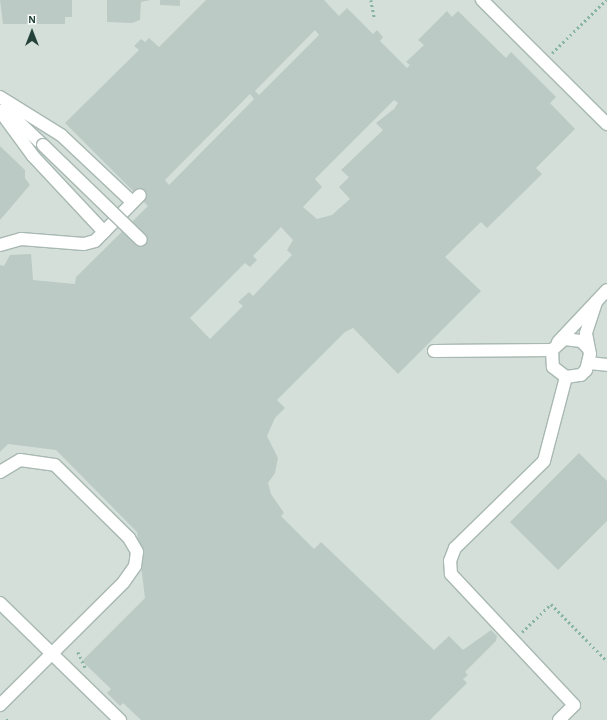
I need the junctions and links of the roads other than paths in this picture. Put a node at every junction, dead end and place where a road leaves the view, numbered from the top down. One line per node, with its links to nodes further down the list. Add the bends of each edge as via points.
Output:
1 (482, 0): 5 (lane)
2 (0, 97): 6 (lane, via 61,135 136,199)
3 (0, 104): 7 (lane, bridge)
4 (0, 111): 6 (lane, via 33,156)
5 (607, 124)
6 (104, 232): 8 (lane, via 95,241 84,244 21,239)
7 (141, 240)
8 (0, 245)
9 (607, 290): 10 (lane)
10 (596, 302): 11 (lane); 12 (lane, via 586,333)
11 (555, 347): 12 (lane, via 573,338); 13 (lane); 16 (lane, via 553,367)
12 (587, 347): 14 (lane)
13 (434, 351)
14 (590, 363): 15 (lane); 16 (lane, via 580,375)
15 (607, 365)
16 (566, 377): 22 (lane, via 544,461 455,548 450,561 451,574 574,705)
17 (0, 472): 19 (lane, via 20,460 55,465 129,538 137,552 135,566 124,582)
18 (0, 603): 19 (lane)
19 (52, 655): 20 (lane); 21 (lane)
20 (0, 705)
21 (120, 720)
22 (559, 720)

